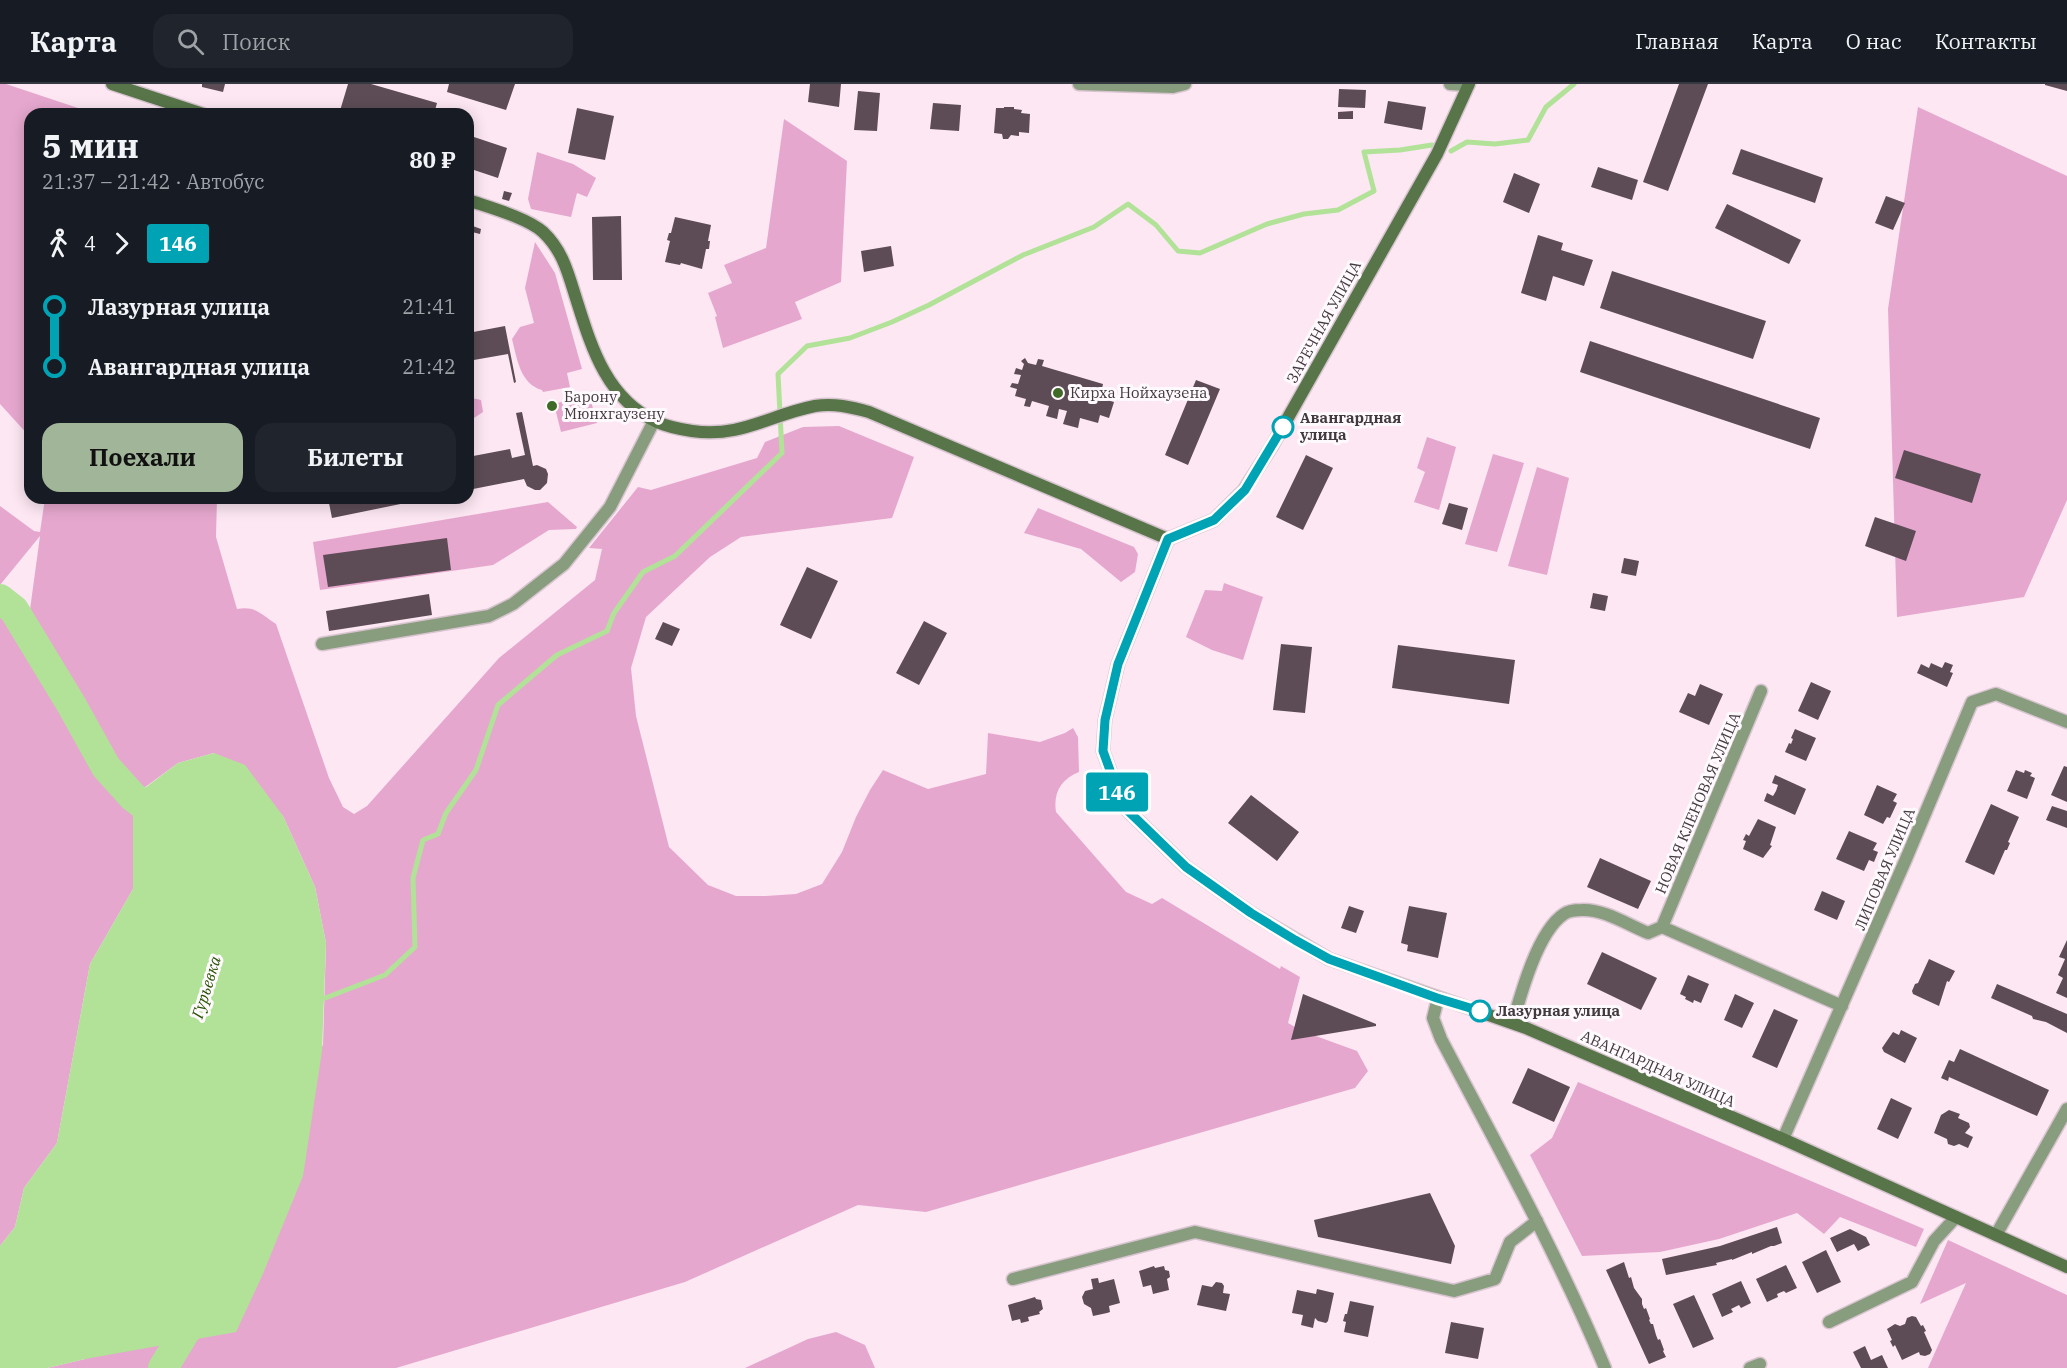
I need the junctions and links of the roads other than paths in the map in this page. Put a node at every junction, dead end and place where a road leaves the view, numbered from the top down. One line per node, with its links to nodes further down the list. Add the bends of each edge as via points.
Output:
1 (112, 84): 6 (main road)
2 (1079, 84): 3 (street)
3 (1185, 84)
4 (1450, 84): 5 (street)
5 (1469, 85): 9 (main road, ЗАРЕЧНАЯ УЛИЦА, via 1437,154 1245,490 1214,520)
6 (185, 108)
7 (474, 202): 8 (main road, via 542,230 555,245 564,260 603,370 622,399)
8 (654, 421): 9 (main road, via 710,434 734,432 816,406 844,405 869,412); 10 (street, via 610,507 564,564 513,604 489,616)
9 (1168, 539): 14 (main road, АВАНГАРДНАЯ УЛИЦА, via 1118,664 1105,720 1103,751 1123,806 1186,867 1295,940 1329,959)
10 (322, 644)
11 (1761, 691): 13 (street, НОВАЯ КЛЕНОВАЯ УЛИЦА)
12 (2067, 722): 15 (street, ЛИПОВАЯ УЛИЦА, via 1996,694 1972,702)
13 (1662, 927): 15 (street); 16 (street, via 1647,933 1599,912 1583,909 1565,913 1548,930 1525,979)
14 (1437, 998): 16 (main road, АВАНГАРДНАЯ УЛИЦА); 20 (street, via 1433,1018 1441,1039)
15 (1842, 1006): 18 (street, ЛИПОВАЯ УЛИЦА)
16 (1513, 1022): 18 (main road, АВАНГАРДНАЯ УЛИЦА)
17 (2067, 1109): 21 (street)
18 (1783, 1139): 19 (main road, АВАНГАРДНАЯ УЛИЦА)
19 (1956, 1217): 21 (main road, АВАНГАРДНАЯ УЛИЦА); 24 (street, via 1934,1240 1912,1282)
20 (1537, 1221): 23 (street, via 1510,1242 1495,1279 1454,1291 1195,1232); 25 (street)
21 (1996, 1235): 22 (main road, АВАНГАРДНАЯ УЛИЦА)
22 (2067, 1267)
23 (1013, 1279)
24 (1829, 1322)
25 (1605, 1368)

